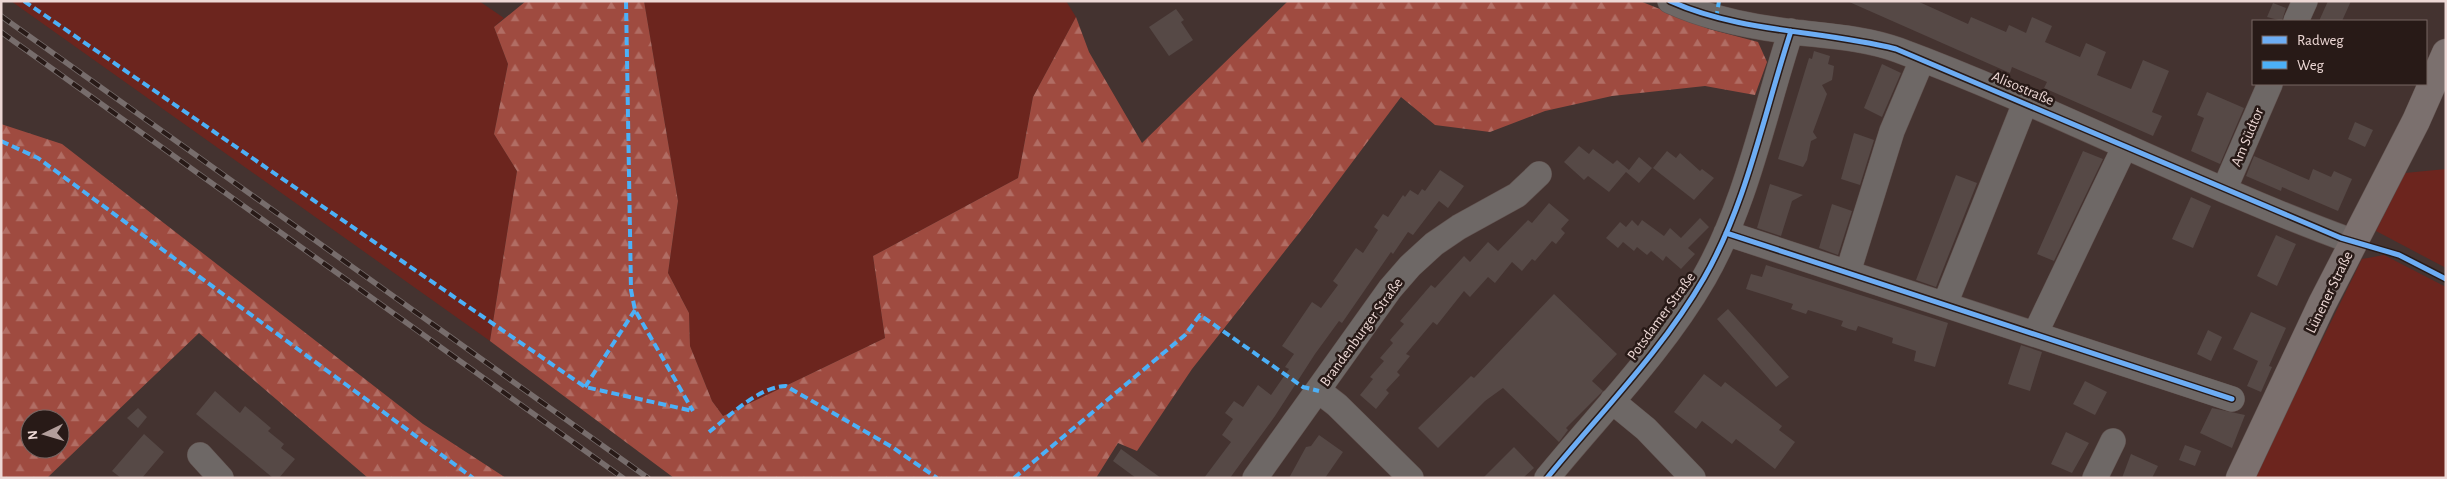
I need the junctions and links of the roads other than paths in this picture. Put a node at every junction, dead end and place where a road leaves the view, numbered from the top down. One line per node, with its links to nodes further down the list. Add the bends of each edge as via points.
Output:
1 (1670, 1): 4 (street, Alisostraße, via 1716,19)
2 (2305, 1): 3 (street)
3 (2296, 20)
4 (1791, 31): 6 (street, Alisostraße, via 1868,42); 12 (street, Potsdamer Straße)
5 (2446, 53): 13 (main road, Lünener Straße, via 2416,121)
6 (1922, 60): 8 (street, Alisostraße); 14 (street, via 1892,131)
7 (2270, 85): 11 (street, Am Südtor)
8 (2025, 103): 9 (street, Alisostraße); 15 (street, Alisostraße)
9 (2125, 146): 11 (street, Alisostraße); 16 (street)
10 (1539, 174): 17 (street, Brandenburger Straße, via 1517,195 1434,244 1410,266 1390,289)
11 (2224, 190): 13 (street, Alisostraße)
12 (1726, 233): 14 (street); 19 (street, Potsdamer Straße, via 1705,277 1684,310)
13 (2354, 242): 28 (main road, Lünener Straße)
14 (1848, 272): 15 (street)
15 (1945, 304): 16 (street)
16 (2035, 334): 18 (street)
17 (1319, 391): 23 (street, Brandenburger Straße); 24 (street)
18 (2232, 399)
19 (1612, 401): 25 (street, Potsdamer Straße); 26 (street, via 1646,429)
20 (2113, 441): 27 (street)
21 (200, 456): 22 (street)
22 (221, 478)
23 (1255, 478)
24 (1411, 478)
25 (1547, 478)
26 (1693, 478)
27 (2096, 478)
28 (2240, 478)

